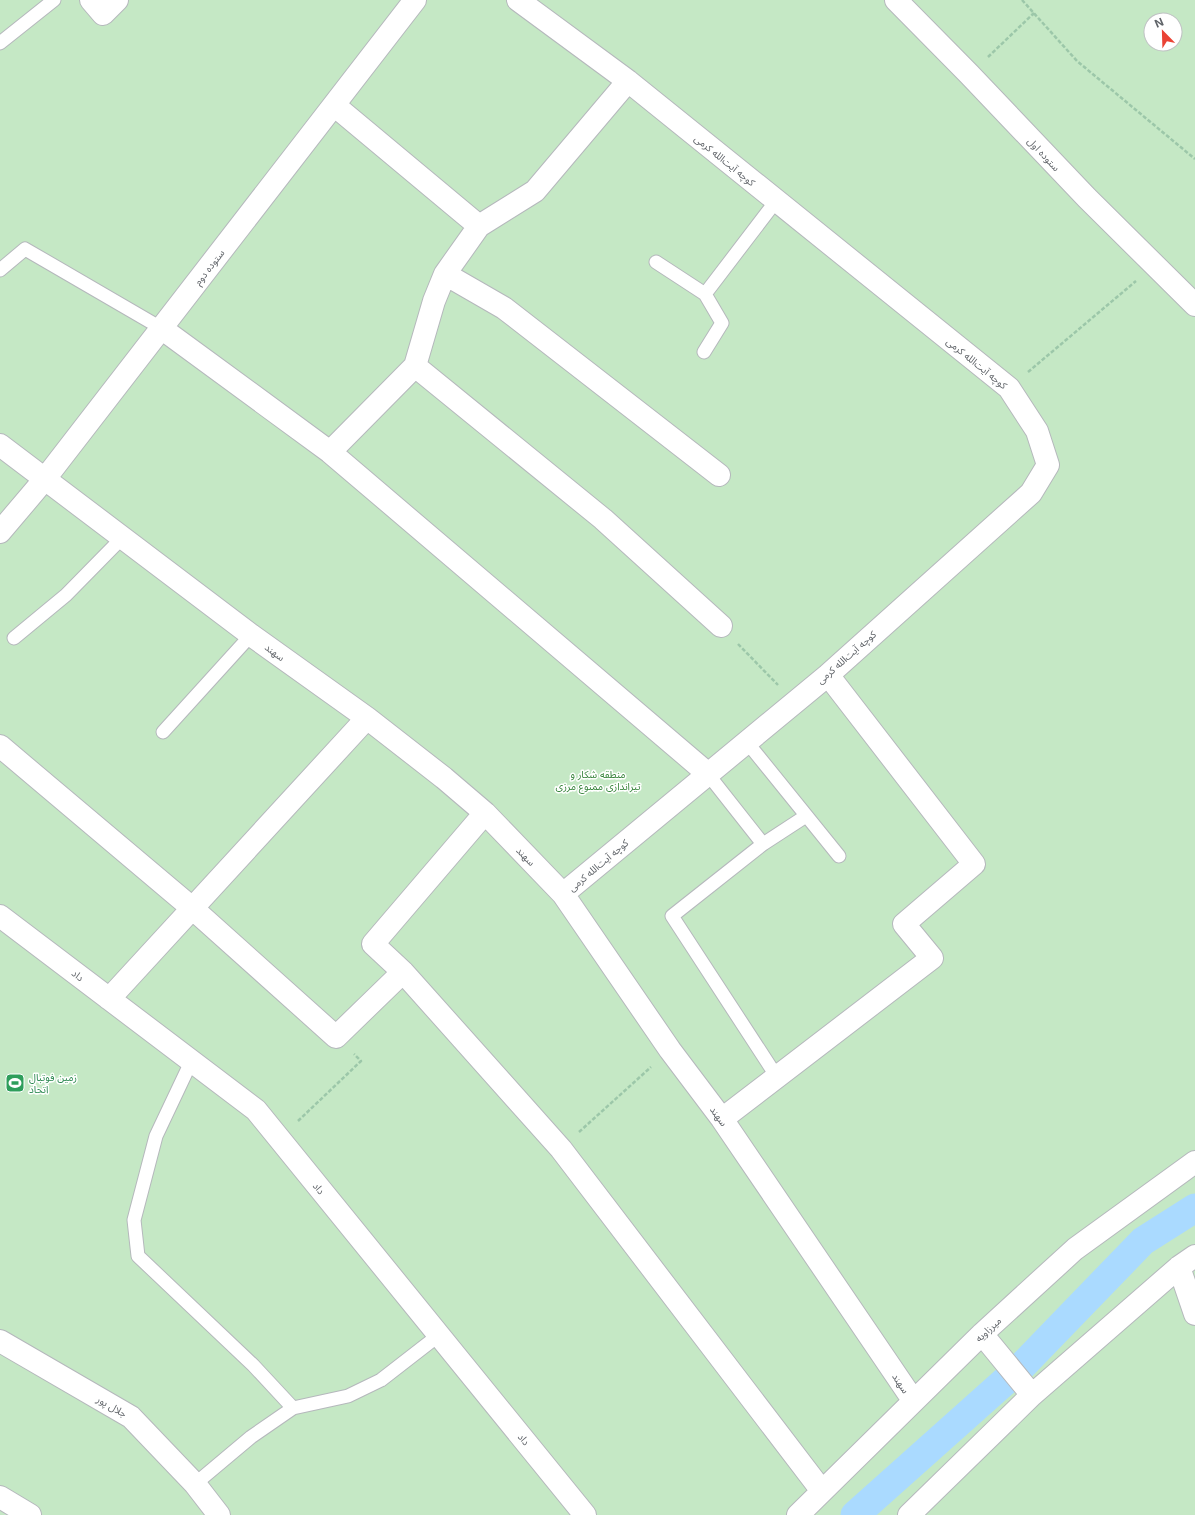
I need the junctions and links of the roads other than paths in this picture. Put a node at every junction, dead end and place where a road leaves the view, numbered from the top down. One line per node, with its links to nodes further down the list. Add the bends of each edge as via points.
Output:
1 (54, 0): 7 (lane)
2 (92, 0): 3 (street, via 103,14)
3 (117, 0)
4 (415, 0): 9 (street, ستوده دوم)
5 (518, 0): 8 (street, کوچه آیت‌الله کرمی)
6 (896, 0): 16 (street, ستوده اول, via 1154,266)
7 (0, 43)
8 (628, 81): 10 (street, کوچه آیت‌الله کرمی); 11 (street, via 535,191)
9 (334, 105): 11 (street); 17 (street, ستوده دوم)
10 (776, 201): 15 (lane); 29 (street, کوچه آیت‌الله کرمی, via 1009,388 1037,431 1048,465 1031,494)
11 (479, 226): 14 (street)
12 (656, 262): 15 (lane)
13 (0, 270): 17 (lane, via 25,249)
14 (445, 274): 19 (street, via 434,301); 22 (street, via 504,308)
15 (704, 294): 18 (lane, via 722,323)
16 (1192, 295)
17 (161, 328): 21 (street); 23 (street, ستوده دوم)
18 (704, 352)
19 (415, 366): 21 (street); 26 (street, via 603,519)
20 (0, 445): 23 (street, سهند)
21 (330, 452): 34 (street)
22 (719, 475)
23 (44, 480): 24 (street, ستوده دوم); 25 (street, سهند)
24 (0, 532)
25 (122, 538): 27 (street, سهند); 28 (lane, via 66,594)
26 (721, 626)
27 (251, 635): 30 (street, سهند); 31 (lane)
28 (14, 638)
29 (828, 675): 32 (street, کوچه آیت‌الله کرمی); 45 (street, via 974,864 904,924 932,958)
30 (367, 718): 35 (street, سهند); 40 (street)
31 (163, 732)
32 (746, 741): 34 (street, کوچه آیت‌الله کرمی); 36 (lane)
33 (0, 746): 40 (street)
34 (707, 773): 37 (lane); 39 (street, کوچه آیت‌الله کرمی)
35 (485, 813): 39 (street, سهند); 42 (street, via 373,944)
36 (806, 816): 37 (lane); 38 (lane)
37 (763, 844): 45 (lane, via 672,916)
38 (839, 856)
39 (563, 894): 46 (street, سهند, via 670,1050)
40 (192, 908): 42 (street, via 336,1037); 43 (street)
41 (0, 916): 43 (street, داد)
42 (403, 972): 57 (street, via 561,1149)
43 (109, 999): 44 (street, داد)
44 (192, 1062): 51 (street, داد, via 256,1110); 55 (lane, via 156,1136 134,1220 138,1256 253,1365)
45 (777, 1077): 46 (street)
46 (722, 1119): 54 (street, سهند)
47 (1195, 1162): 50 (street, میرزاویه, via 1075,1249)
48 (1187, 1261): 49 (street); 53 (street)
49 (1195, 1314)
50 (982, 1334): 53 (street); 54 (street, میرزاویه)
51 (439, 1336): 55 (lane, via 381,1380 348,1396); 62 (street, داد)
52 (0, 1341): 56 (street, جلال پور, via 131,1417)
53 (1028, 1390): 59 (street)
54 (913, 1400): 57 (street, میرزاویه)
55 (293, 1408): 56 (lane, via 251,1437)
56 (195, 1484): 61 (street, جلال پور)
57 (822, 1491): 63 (street, میرزاویه)
58 (0, 1497): 60 (street)
59 (916, 1513)
60 (30, 1515)
61 (219, 1515)
62 (585, 1515)
63 (798, 1515)

